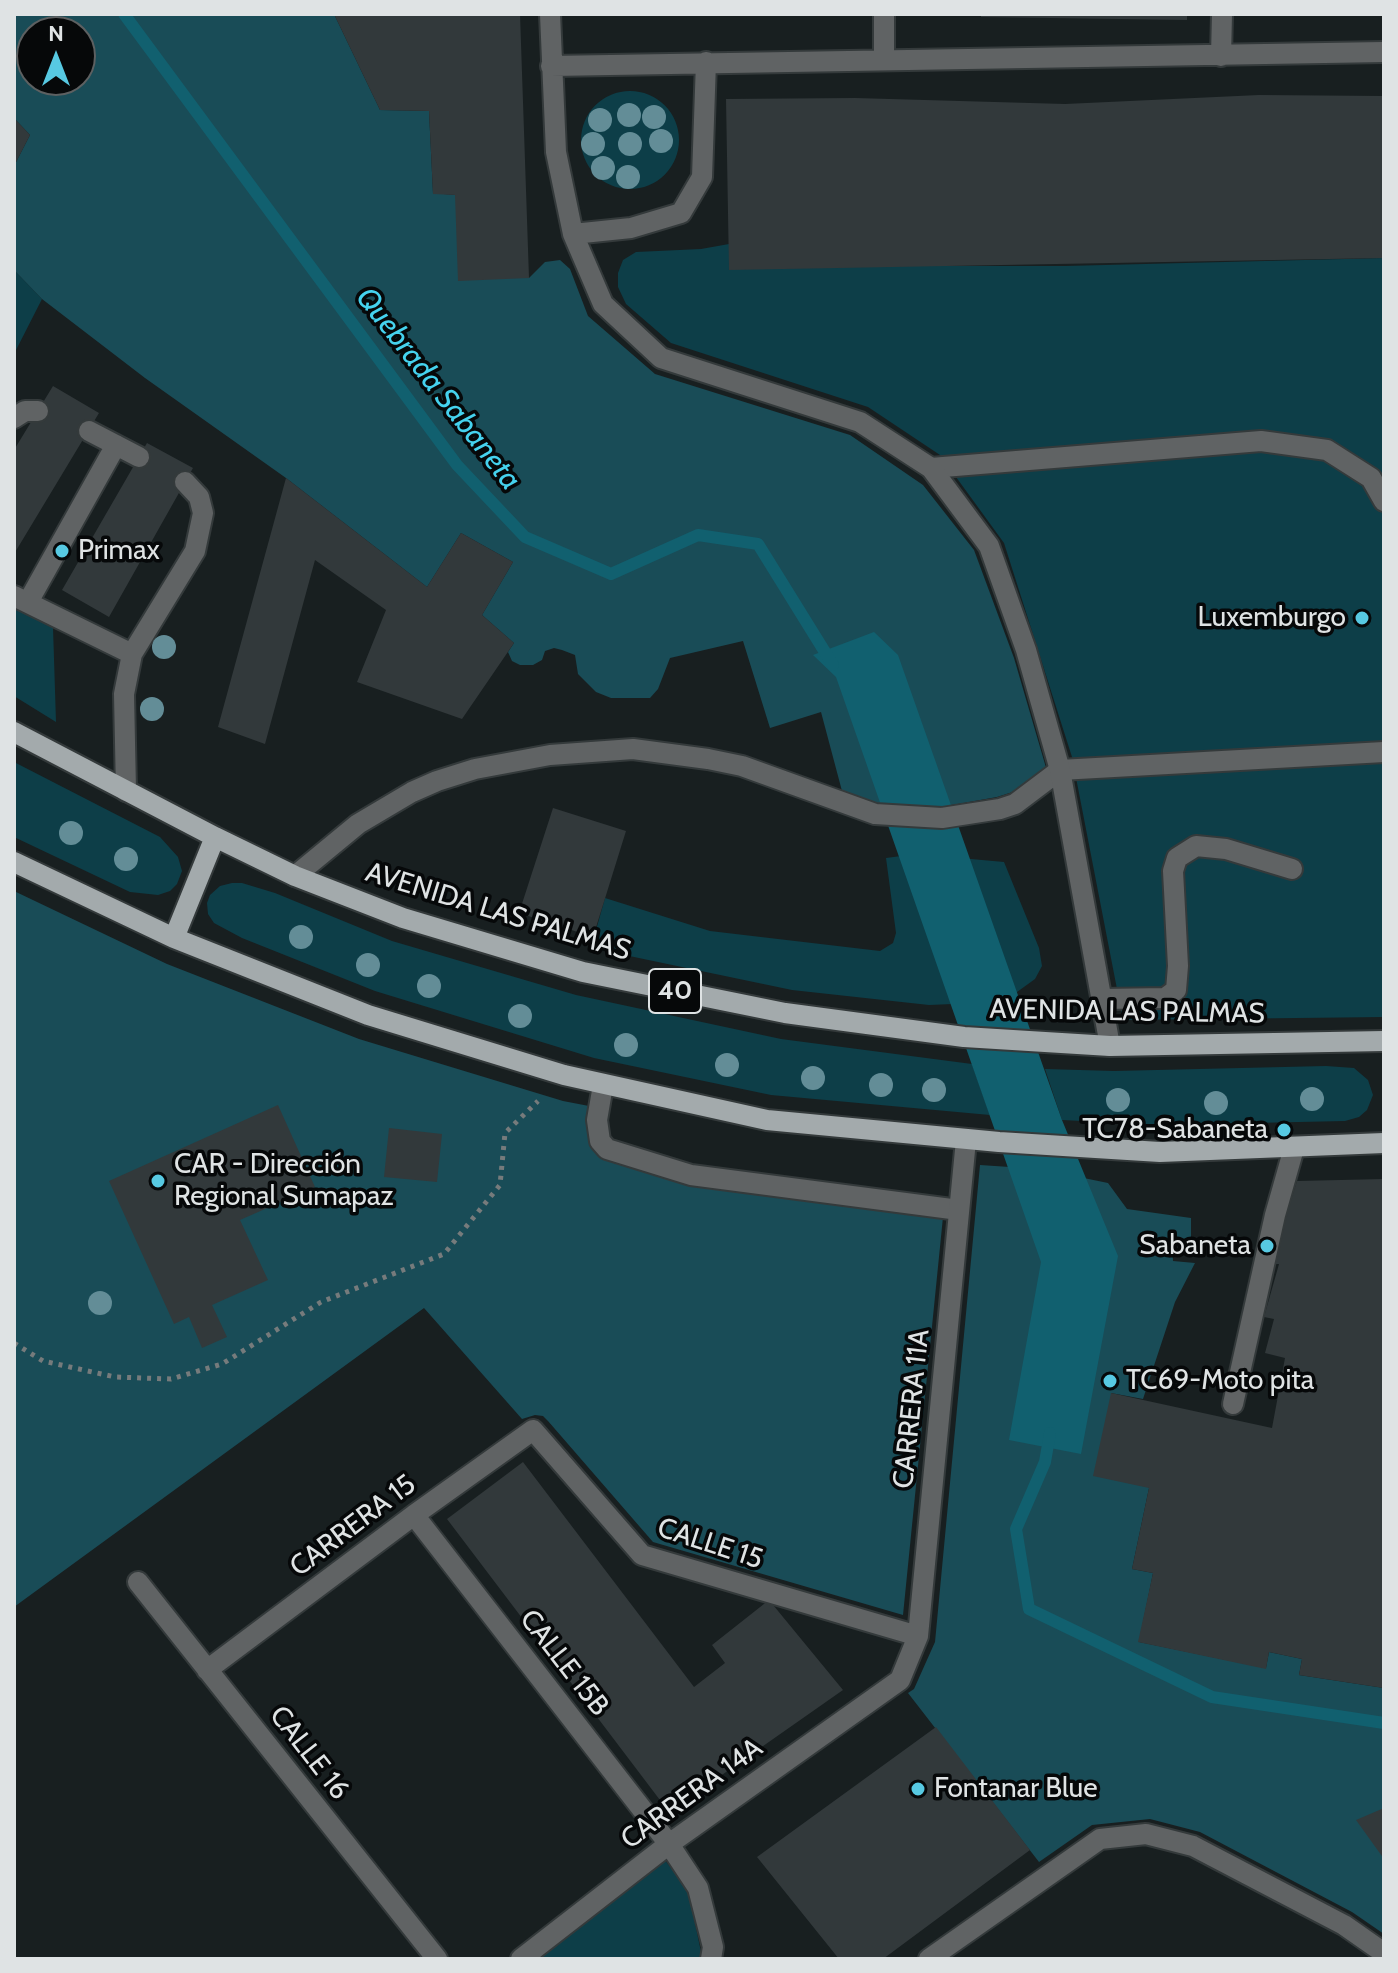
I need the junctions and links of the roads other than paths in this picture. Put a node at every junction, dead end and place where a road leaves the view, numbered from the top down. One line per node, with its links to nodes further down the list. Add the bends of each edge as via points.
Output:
1 (550, 14): 8 (street)
2 (884, 14): 6 (street)
3 (1222, 14): 5 (street)
4 (1384, 52): 5 (street)
5 (1221, 56): 6 (street)
6 (884, 60): 7 (street)
7 (706, 62): 8 (street); 9 (street, via 702,177 681,213 631,228)
8 (551, 66): 9 (street, via 556,152)
9 (573, 234): 15 (street, via 603,304 661,358 860,422)
10 (38, 411): 11 (street)
11 (14, 418)
12 (89, 431): 13 (street)
13 (116, 445): 14 (street); 18 (street)
14 (139, 457)
15 (931, 468): 17 (street, via 1261,441 1327,450 1371,478); 22 (street, via 989,546)
16 (185, 482): 19 (street, via 199,497 203,513 195,551)
17 (1384, 501)
18 (21, 599): 19 (street)
19 (132, 654): 23 (street, via 124,694)
20 (14, 732): 23 (main road, AVENIDA LAS PALMAS / 40)
21 (1384, 752): 22 (street)
22 (1060, 770): 27 (street, via 1028,796 1000,809 942,818 901,817 875,814 708,759 633,749 550,755 475,769 424,786 358,824); 29 (street)
23 (126, 791): 24 (main road, AVENIDA LAS PALMAS / 40)
24 (215, 837): 27 (main road, AVENIDA LAS PALMAS / 40); 28 (main road)
25 (14, 862): 28 (main road)
26 (1292, 869): 29 (street, via 1226,849 1196,846 1177,858 1176,990 1165,998)
27 (295, 876): 31 (main road, AVENIDA LAS PALMAS / 40, via 403,918 583,972 785,1013 964,1037)
28 (174, 938): 32 (main road, via 368,1015)
29 (1103, 999): 31 (street)
30 (1384, 1041): 31 (main road, AVENIDA LAS PALMAS / 40)
31 (1110, 1046)
32 (603, 1085): 33 (main road, via 767,1120); 36 (street, via 597,1120 600,1141 607,1149 691,1175)
33 (966, 1140): 35 (main road, via 1160,1152); 36 (street, CARRERA 11A)
34 (1384, 1143): 35 (main road)
35 (1294, 1148): 37 (street)
36 (959, 1210): 41 (street, CARRERA 11A)
37 (1233, 1404)
38 (533, 1430): 39 (street, CARRERA 15); 41 (street, CALLE 15, via 642,1555)
39 (414, 1515): 42 (street, CARRERA 15); 44 (street, CALLE 15B)
40 (138, 1582): 42 (street, CALLE 16)
41 (918, 1636): 43 (street, CARRERA 11A)
42 (207, 1670): 46 (street, CALLE 16)
43 (900, 1680): 44 (street, CARRERA 14A)
44 (669, 1844): 47 (street, CARRERA 14A); 48 (street, CALLE 15B, via 698,1888 713,1947)
45 (1384, 1953): 49 (street, via 1344,1925 1193,1846 1146,1834 1100,1839)
46 (437, 1959)
47 (521, 1959)
48 (711, 1959)
49 (929, 1959)

